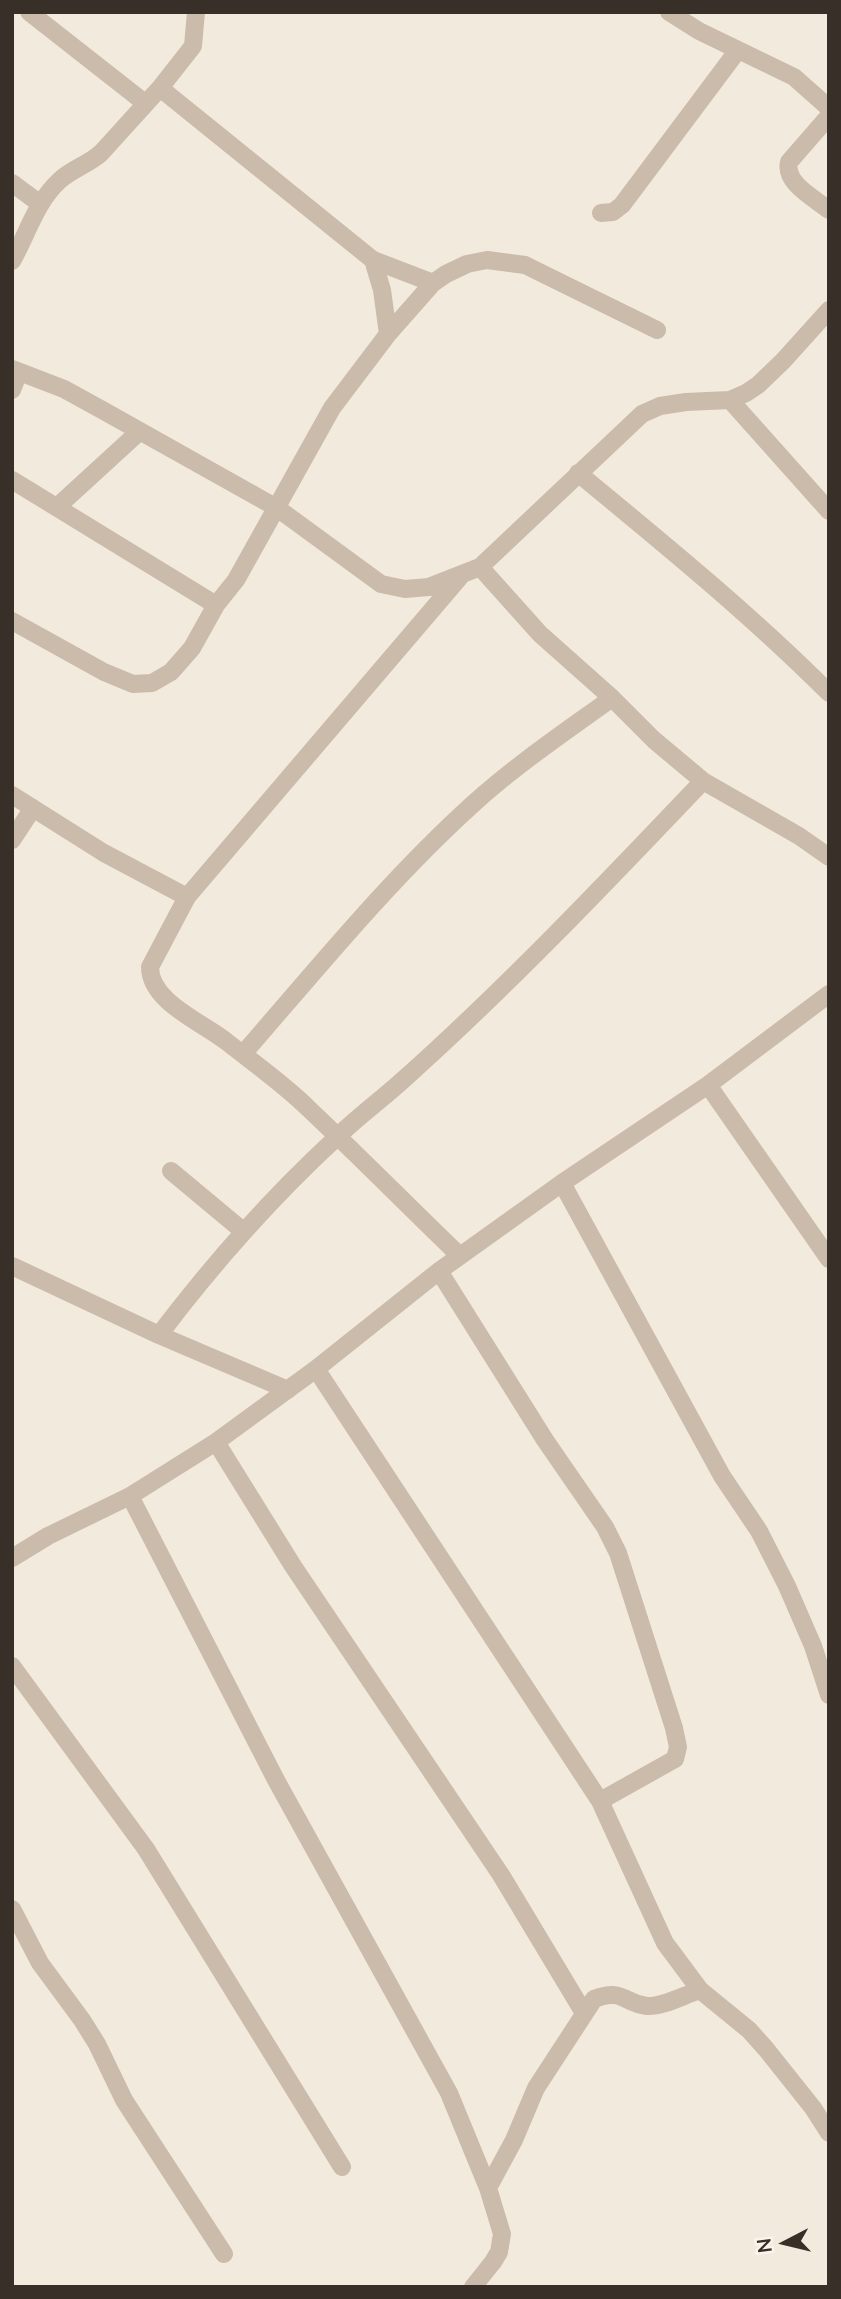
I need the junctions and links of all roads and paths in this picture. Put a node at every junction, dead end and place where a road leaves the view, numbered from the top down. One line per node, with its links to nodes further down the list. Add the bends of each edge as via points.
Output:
1 (29, 12): 6 (street)
2 (196, 12): 5 (street, via 193,46)
3 (669, 12): 4 (street)
4 (738, 50): 7 (street, via 794,77); 12 (street, via 622,205)
5 (160, 88): 6 (street); 13 (street)
6 (145, 103): 10 (street, via 101,153 61,179)
7 (829, 108)
8 (829, 116): 11 (street, via 789,162 788,170 793,181)
9 (12, 183): 10 (street)
10 (39, 203): 14 (street)
11 (829, 210)
12 (601, 213)
13 (373, 260): 15 (street); 18 (street)
14 (12, 261)
15 (433, 283): 17 (street, via 467,264 510,261); 18 (street)
16 (829, 310): 21 (street, via 758,385)
17 (657, 330)
18 (388, 334): 26 (street, via 332,408)
19 (15, 370): 20 (street); 22 (street, via 64,389)
20 (12, 390)
21 (730, 400): 23 (street, via 660,406 642,414); 27 (street)
22 (140, 431): 25 (street); 26 (street)
23 (578, 473): 28 (street); 32 (street, via 686,561)
24 (12, 480): 25 (street)
25 (57, 507): 30 (street)
26 (277, 508): 29 (street, via 380,584 429,587); 30 (street, via 236,580)
27 (829, 511)
28 (480, 567): 29 (street); 33 (street, via 540,634)
29 (460, 577): 39 (street)
30 (216, 605): 31 (street, via 192,648 171,673 152,683 133,684 104,672)
31 (12, 621)
32 (829, 693)
33 (612, 698): 34 (street); 41 (street, via 520,765 418,857)
34 (702, 781): 38 (street); 43 (street, via 526,962 403,1081)
35 (12, 796): 36 (street)
36 (33, 808): 37 (street); 39 (street)
37 (12, 840)
38 (829, 857)
39 (187, 898): 41 (street, via 150,967 150,979 166,999)
40 (829, 994): 42 (street)
41 (243, 1054): 43 (street)
42 (708, 1085): 45 (street); 48 (street)
43 (337, 1137): 46 (street); 47 (street)
44 (171, 1171): 46 (street)
45 (562, 1183): 47 (street); 58 (street, via 787,1586)
46 (243, 1231): 51 (street)
47 (460, 1256): 50 (street)
48 (829, 1259)
49 (12, 1266): 51 (street)
50 (439, 1271): 52 (street); 59 (street, via 605,1527 618,1553 674,1728 675,1759)
51 (159, 1335): 53 (street)
52 (316, 1369): 53 (street); 59 (street)
53 (288, 1390): 54 (street)
54 (216, 1442): 55 (street); 62 (street, via 293,1566 501,1875)
55 (130, 1496): 56 (street); 65 (street, via 276,1780 449,2093)
56 (12, 1558)
57 (12, 1666): 64 (street, via 146,1849)
58 (829, 1695)
59 (600, 1801): 61 (street, via 665,1943)
60 (12, 1909): 66 (street, via 40,1963 82,2020 124,2100)
61 (700, 1990): 62 (street, via 656,2006 612,1994 594,1999); 63 (street, via 749,2029)
62 (584, 2013): 65 (street, via 536,2088)
63 (829, 2133)
64 (342, 2168)
65 (488, 2188): 67 (street, via 502,2243)
66 (223, 2254)
67 (473, 2287)

